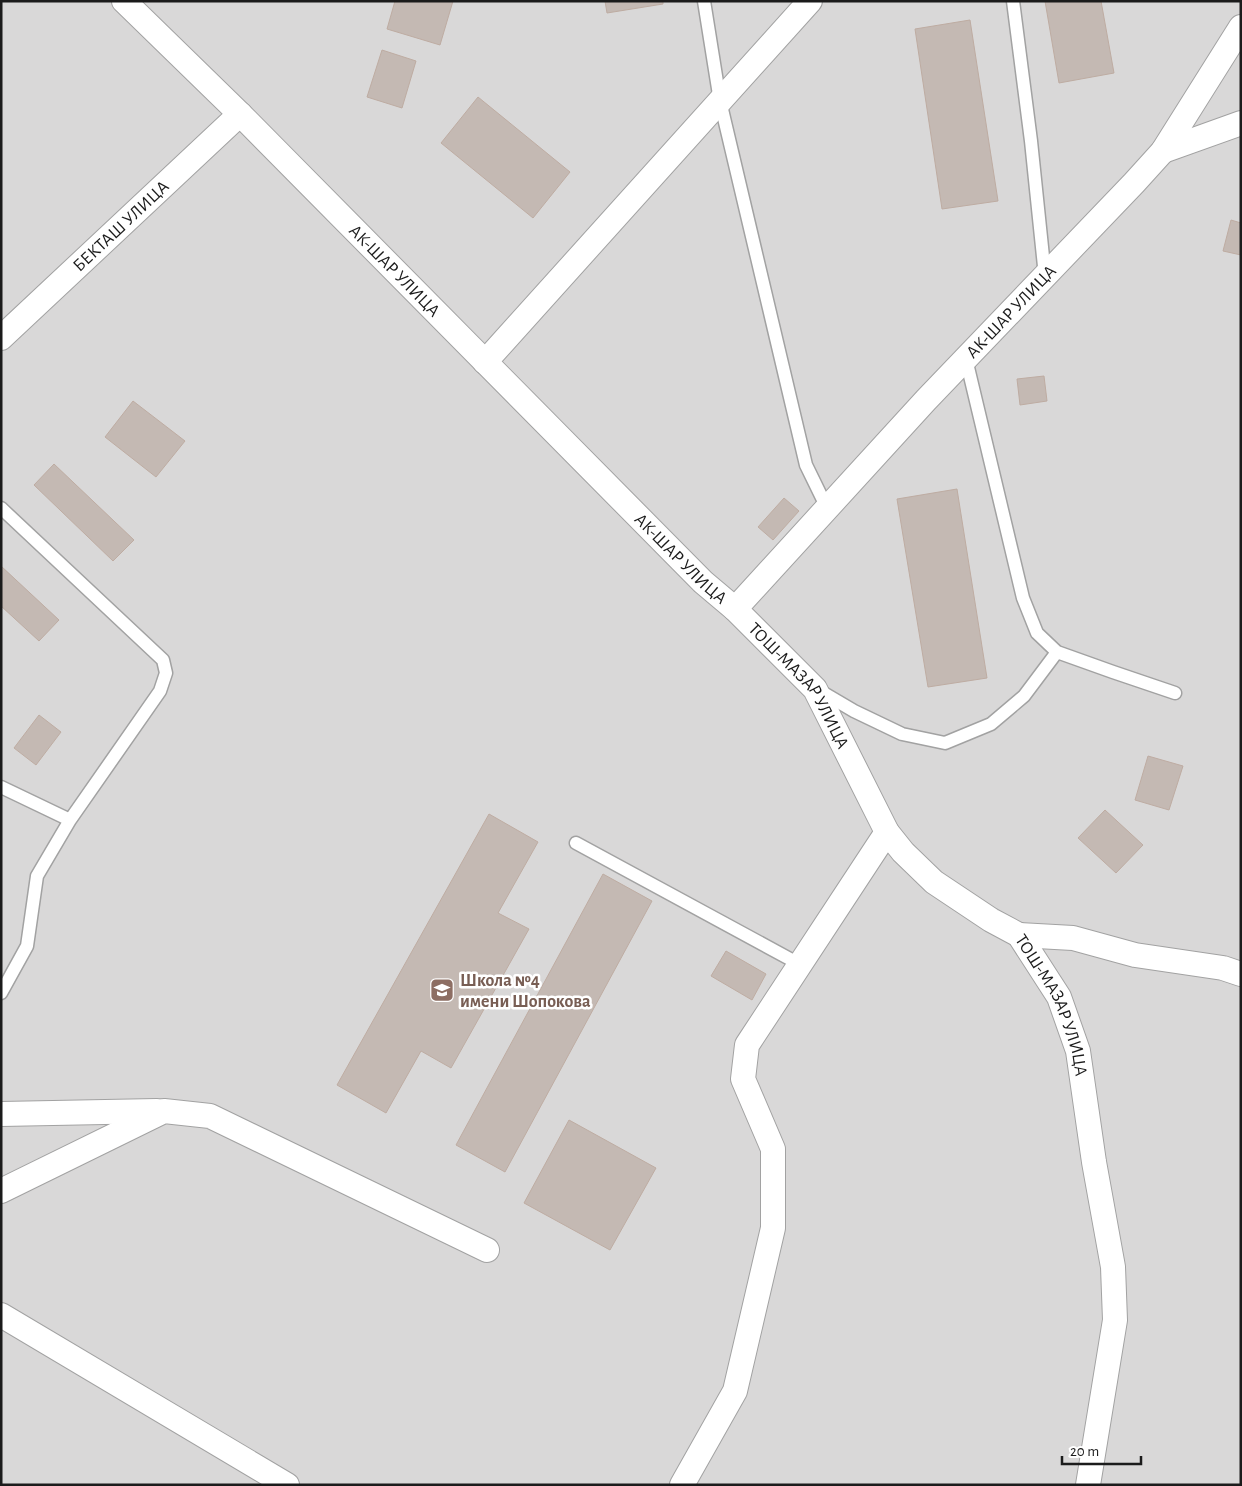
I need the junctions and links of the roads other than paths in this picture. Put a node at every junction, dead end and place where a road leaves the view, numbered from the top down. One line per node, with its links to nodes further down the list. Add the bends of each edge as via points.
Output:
1 (124, 1): 7 (street, АК-ШАР УЛИЦА)
2 (704, 1): 6 (lane)
3 (810, 1): 6 (street)
4 (1013, 1): 10 (lane)
5 (1241, 27): 9 (street, АК-ШАР УЛИЦА)
6 (720, 101): 13 (street); 15 (lane, via 806,465)
7 (240, 114): 11 (street, БЕКТАШ УЛИЦА); 13 (street, АК-ШАР УЛИЦА)
8 (1241, 123): 9 (street)
9 (1163, 151): 10 (street, АК-ШАР УЛИЦА)
10 (1045, 276): 12 (street, АК-ШАР УЛИЦА)
11 (1, 338)
12 (966, 359): 15 (street, АК-ШАР УЛИЦА); 17 (lane, via 1023,598 1037,633)
13 (485, 362): 16 (street, АК-ШАР УЛИЦА, via 703,582)
14 (1, 508): 21 (lane, via 163,660 166,673 160,691)
15 (827, 508): 16 (street, АК-ШАР УЛИЦА)
16 (735, 609): 18 (street, ТОШ-МАЗАР УЛИЦА)
17 (1057, 652): 18 (lane, via 1024,696 991,724 945,743 902,734); 19 (lane)
18 (815, 689): 22 (street, ТОШ-МАЗАР УЛИЦА)
19 (1175, 693)
20 (1, 786): 21 (lane)
21 (70, 820): 27 (lane, via 37,876 28,946)
22 (887, 832): 24 (street, ТОШ-МАЗАР УЛИЦА, via 934,882); 25 (street)
23 (576, 843): 25 (lane)
24 (1019, 935): 26 (street, via 1073,938 1135,955 1222,968); 35 (street, ТОШ-МАЗАР УЛИЦА, via 1060,997 1078,1051 1113,1267 1115,1320)
25 (800, 964): 33 (street, via 748,1045 743,1079 773,1149 773,1228 735,1391)
26 (1241, 974)
27 (1, 993)
28 (164, 1111): 29 (street); 30 (street); 31 (street, via 210,1116)
29 (1, 1114)
30 (1, 1191)
31 (487, 1250)
32 (1, 1315): 34 (street)
33 (680, 1483)
34 (287, 1485)
35 (1088, 1485)

